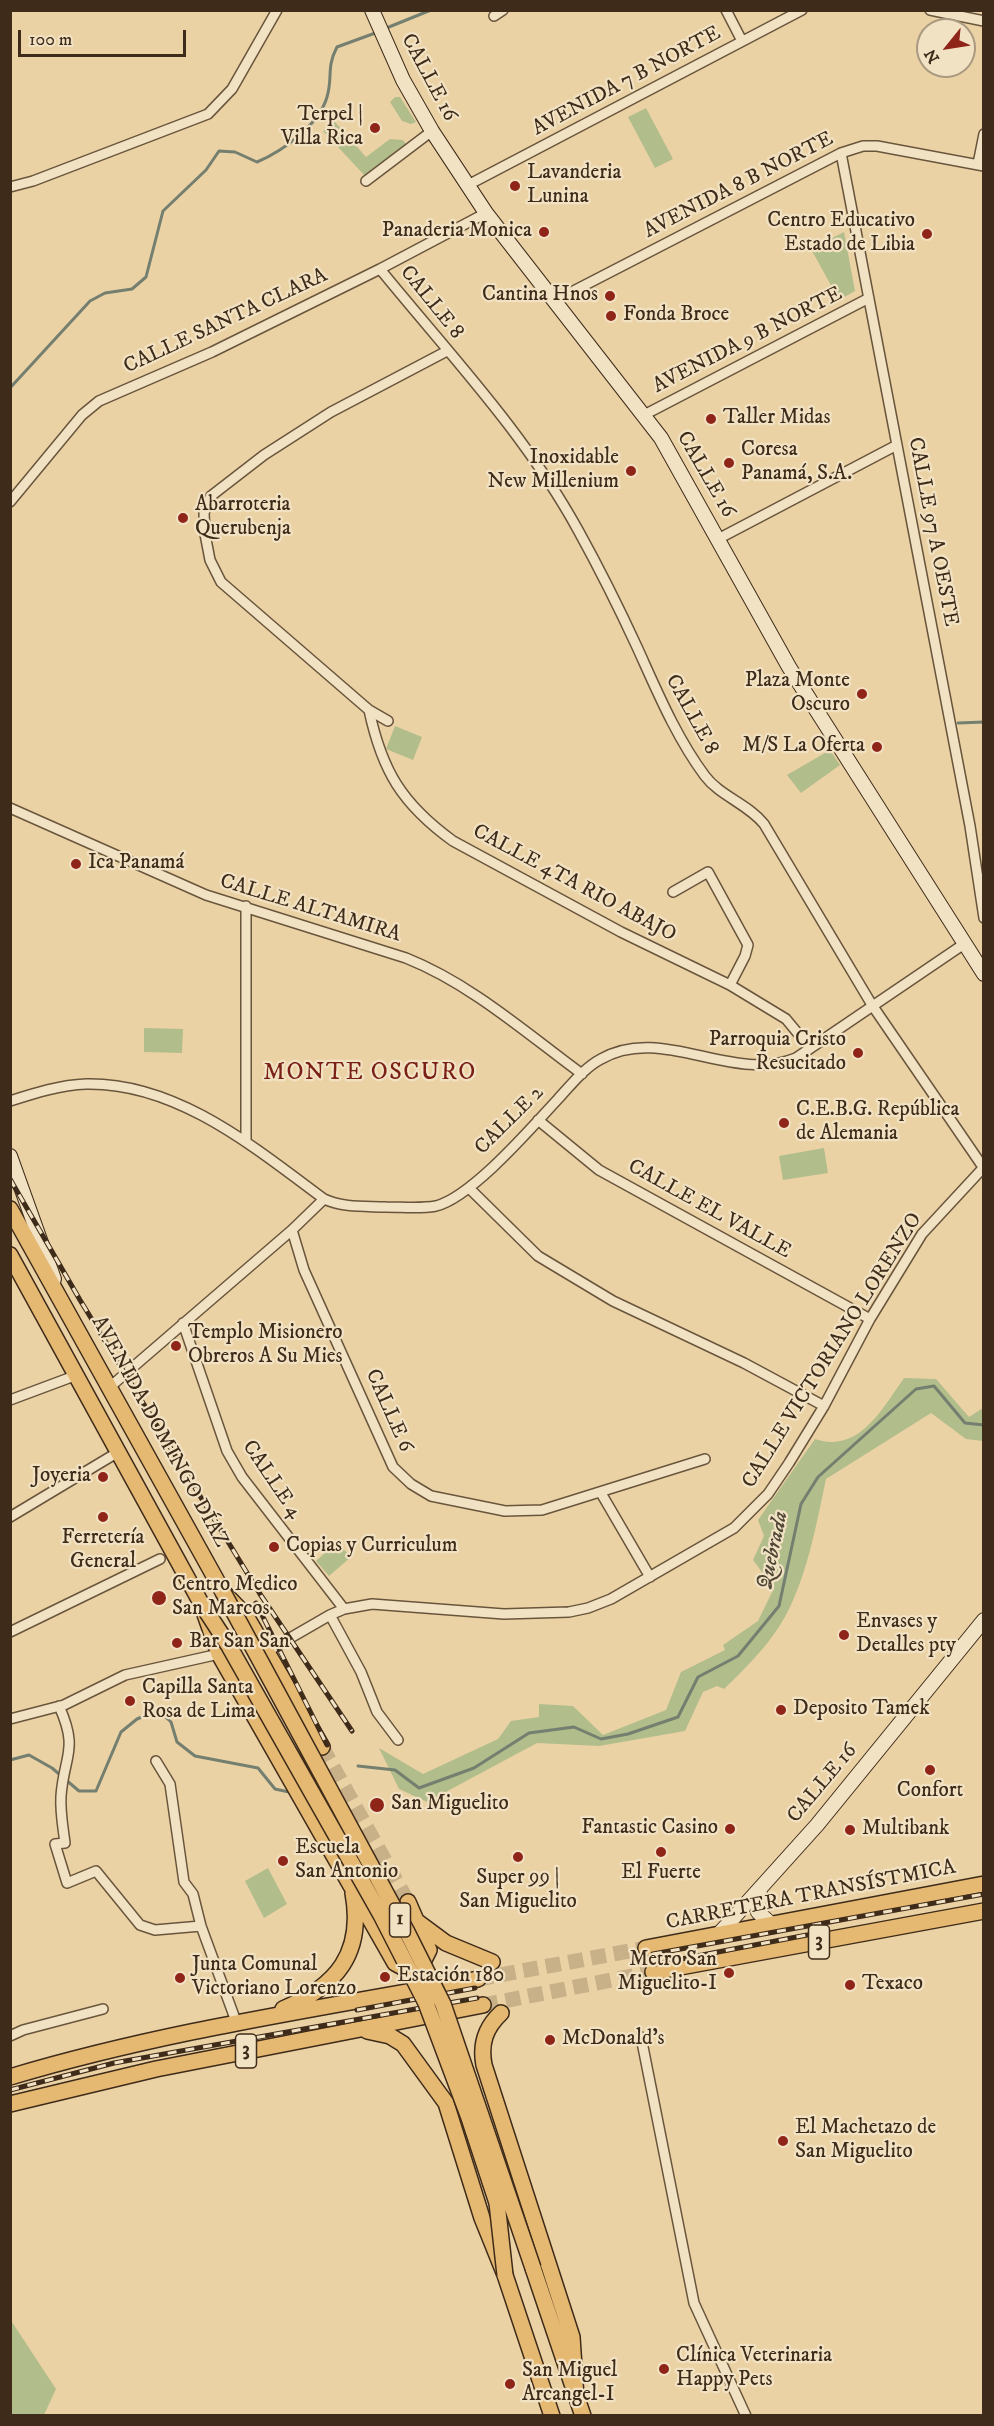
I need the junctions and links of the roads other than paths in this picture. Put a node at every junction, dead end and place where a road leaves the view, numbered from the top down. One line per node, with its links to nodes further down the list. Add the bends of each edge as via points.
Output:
1 (277, 10): 16 (street, via 232,89 208,114)
2 (503, 10): 7 (street)
3 (726, 10): 9 (street)
4 (802, 10): 9 (street, AVENIDA 7 B NORTE)
5 (930, 10): 8 (street)
6 (374, 15): 10 (main road, CALLE 16)
7 (494, 16)
8 (984, 21)
9 (742, 41): 15 (street, AVENIDA 7 B NORTE)
10 (432, 131): 14 (street); 15 (main road, CALLE 16)
11 (984, 134): 13 (street)
12 (841, 153): 13 (street, AVENIDA 8 B NORTE, via 876,146); 19 (street, CALLE 97 A OESTE); 20 (street, AVENIDA 8 B NORTE)
13 (981, 165)
14 (366, 182)
15 (468, 185): 17 (main road, CALLE 16)
16 (10, 187)
17 (486, 213): 18 (street, CALLE SANTA CLARA); 20 (main road, CALLE 16)
18 (380, 269): 21 (street, CALLE 8); 24 (street, CALLE SANTA CLARA, via 212,352 99,401 82,415)
19 (869, 298): 22 (street, AVENIDA 9 B NORTE); 23 (street, CALLE 97 A OESTE)
20 (556, 300): 22 (main road, CALLE 16)
21 (447, 351): 26 (street, via 331,412 264,455 211,496 204,513 210,560 221,582); 35 (street, CALLE 8, via 514,429 577,528 667,714 706,778 765,824)
22 (644, 415): 25 (main road, CALLE 16)
23 (897, 445): 25 (street); 31 (street, CALLE 97 A OESTE, via 968,814)
24 (10, 502)
25 (718, 539): 32 (main road, CALLE 16, via 789,667)
26 (369, 710): 27 (street); 34 (street, CALLE 4TA RIO ABAJO, via 380,755 392,778 410,804 434,827 621,932)
27 (388, 721)
28 (10, 808): 30 (street, CALLE ALTAMIRA, via 164,878)
29 (673, 892): 34 (street, via 708,872 748,945)
30 (246, 906): 37 (street, CALLE ALTAMIRA, via 437,970); 40 (street)
31 (984, 918)
32 (964, 944): 33 (main road, CALLE 16); 35 (street, CALLE 2)
33 (984, 974)
34 (730, 985): 36 (street, CALLE 4TA RIO ABAJO, via 786,1019)
35 (872, 1005): 36 (street, CALLE 2); 42 (street, CALLE 8)
36 (810, 1048): 37 (street, CALLE 2, via 783,1064 753,1066 670,1050 628,1049 606,1056)
37 (582, 1074): 39 (street, CALLE 2)
38 (10, 1101): 40 (street, via 67,1086 102,1085 139,1091 180,1105)
39 (538, 1120): 43 (street, CALLE 2); 49 (street, CALLE EL VALLE, via 599,1170)
40 (246, 1141): 44 (street)
41 (10, 1156): 48 (main road)
42 (983, 1167): 49 (street, CALLE VICTORIANO LORENZO, via 922,1234)
43 (469, 1188): 44 (street, CALLE 2, via 452,1200 420,1208 345,1206); 54 (street, via 538,1256 613,1301)
44 (324, 1199): 46 (street)
45 (10, 1209): 48 (main road, AVENIDA DOMINGO DÍAZ)
46 (292, 1230): 50 (street); 57 (street, CALLE 6, via 304,1270 393,1467 411,1484 431,1496 505,1511 542,1510)
47 (10, 1255): 51 (main road, AVENIDA DOMINGO DÍAZ)
48 (61, 1298): 52 (main road, AVENIDA DOMINGO DÍAZ)
49 (870, 1319): 54 (street, CALLE VICTORIANO LORENZO)
50 (183, 1323): 52 (street); 63 (street, CALLE 4, via 227,1451 247,1484)
51 (77, 1375): 53 (street); 55 (main road, AVENIDA DOMINGO DÍAZ)
52 (111, 1386): 61 (main road, AVENIDA DOMINGO DÍAZ)
53 (10, 1400)
54 (825, 1406): 60 (street, CALLE VICTORIANO LORENZO, via 753,1512 734,1528)
55 (120, 1451): 58 (street); 62 (main road, AVENIDA DOMINGO DÍAZ)
56 (705, 1459): 57 (street, CALLE 6)
57 (601, 1493): 60 (street)
58 (10, 1517)
59 (160, 1559): 66 (street)
60 (650, 1577): 63 (street, CALLE VICTORIANO LORENZO, via 611,1599 569,1612 504,1614 390,1604)
61 (223, 1592): 67 (main road, via 246,1616); 100 (main road, AVENIDA DOMINGO DÍAZ / 1, bridge, via 443,2004)
62 (201, 1603): 68 (main road); 99 (main road, AVENIDA DOMINGO DÍAZ, bridge, via 381,1915 426,2003 468,2115 501,2220)
63 (344, 1609): 64 (street, CALLE VICTORIANO LORENZO)
64 (330, 1615): 67 (street, CALLE VICTORIANO LORENZO); 71 (street, via 378,1712)
65 (984, 1620): 76 (main road, CALLE 16)
66 (10, 1632)
67 (266, 1652): 72 (main road)
68 (219, 1654): 69 (street, via 125,1675); 74 (main road)
69 (59, 1706): 70 (street); 81 (street, via 71,1744 63,1786 61,1819 65,1843 55,1844 67,1882 96,1872 140,1924 155,1930)
70 (10, 1719)
71 (398, 1740)
72 (322, 1747)
73 (156, 1761): 81 (street, via 170,1784 184,1882 193,1894)
74 (343, 1868): 79 (main road, via 395,1963 402,1968 415,1967 428,1954); 90 (main road, via 353,1893 356,1918 354,1939 344,1964 319,1990)
75 (984, 1884): 80 (main road, CARRETERA TRANSÍSTMICA / 3)
76 (760, 1889): 80 (main road, via 758,1912); 82 (main road, CALLE 16)
77 (408, 1902): 79 (main road)
78 (984, 1911): 85 (main road, 3)
79 (417, 1922): 84 (main road, via 446,1942)
80 (772, 1925): 82 (main road, CARRETERA TRANSÍSTMICA / 3)
81 (201, 1926): 91 (street)
82 (718, 1935): 83 (main road, CARRETERA TRANSÍSTMICA / 3)
83 (646, 1948)
84 (492, 1962)
85 (653, 1972)
86 (478, 1979): 90 (main road, 3)
87 (483, 2005): 92 (main road, 3)
88 (103, 2009): 93 (street)
89 (501, 2013): 95 (main road, via 484,2040)
90 (257, 2019): 91 (main road, 3)
91 (237, 2024): 96 (main road, 3, via 99,2053)
92 (352, 2031): 97 (main road, via 372,2031 398,2040); 98 (main road, 3, via 156,2069)
93 (10, 2036)
94 (641, 2037): 103 (street, via 694,2304)
95 (487, 2076): 97 (main road, via 470,2066 453,2072 448,2080); 100 (main road, via 572,2337)
96 (10, 2077)
97 (446, 2103): 99 (main road, via 482,2218)
98 (10, 2104)
99 (505, 2275): 101 (main road)
100 (576, 2397): 102 (main road, 1)
101 (552, 2415)
102 (583, 2415)
103 (746, 2415)

